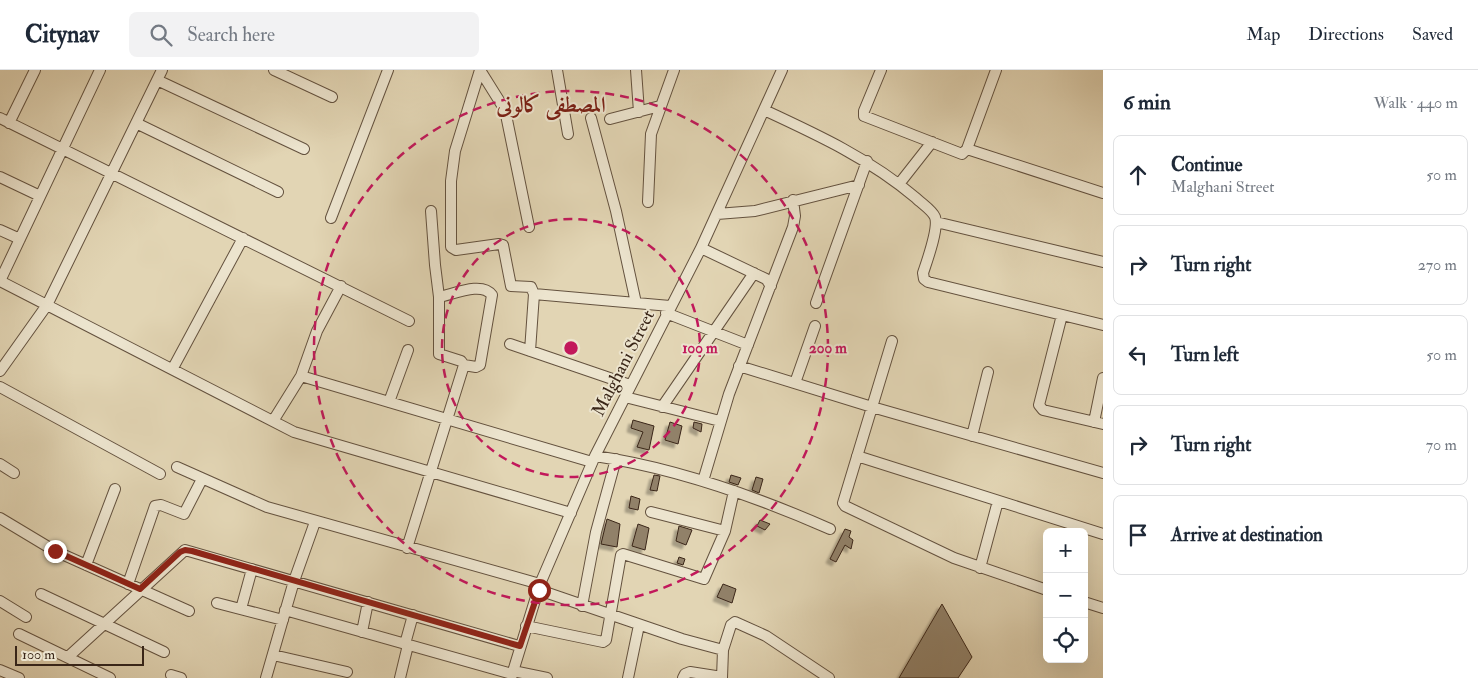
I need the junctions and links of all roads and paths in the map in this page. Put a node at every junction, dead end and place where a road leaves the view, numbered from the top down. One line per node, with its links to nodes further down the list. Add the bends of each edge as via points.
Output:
1 (34, 70): 20 (street)
2 (100, 70): 24 (street)
3 (162, 70): 13 (street)
4 (274, 70): 14 (street)
5 (388, 70): 39 (street)
6 (480, 70): 41 (street, via 505,110); 51 (street, via 455,151 451,247 456,250 501,244 511,286 531,287)
7 (558, 70): 22 (street)
8 (636, 70): 17 (street)
9 (674, 70): 15 (street)
10 (782, 70): 16 (street, Malghani Street)
11 (881, 70): 23 (street, via 864,116)
12 (996, 70): 25 (street)
13 (157, 80): 21 (street); 26 (street)
14 (332, 97)
15 (660, 106): 17 (street); 36 (street, via 651,134)
16 (764, 110): 27 (street); 38 (street, Malghani Street)
17 (639, 112): 19 (street)
18 (591, 118): 53 (street)
19 (610, 119)
20 (4, 121): 24 (street)
21 (136, 123): 28 (street); 32 (street)
22 (568, 134)
23 (932, 142): 25 (street, via 962,154); 30 (street)
24 (62, 149): 28 (street); 34 (street)
25 (967, 149): 33 (street)
26 (304, 150)
27 (867, 161): 30 (street); 31 (street)
28 (111, 174): 43 (street); 55 (street)
29 (0, 176): 34 (street)
30 (899, 184): 40 (street, via 932,213)
31 (859, 185): 35 (street); 54 (street)
32 (278, 192)
33 (1103, 193)
34 (40, 196): 44 (street)
35 (793, 200): 38 (street, via 755,211); 50 (street, via 793,227)
36 (648, 202)
37 (431, 211): 52 (street)
38 (717, 214): 45 (street, Malghani Street)
39 (331, 218)
40 (936, 222): 46 (street); 57 (street, via 924,273 928,282)
41 (529, 227)
42 (0, 230): 44 (street)
43 (243, 238): 49 (street); 69 (street)
44 (20, 239): 48 (street)
45 (701, 248): 47 (street); 56 (street, Malghani Street)
46 (1103, 262)
47 (754, 273): 50 (street, via 766,279); 61 (street)
48 (0, 281): 55 (street)
49 (341, 286): 58 (street); 72 (street, via 317,331)
50 (771, 286): 64 (street)
51 (534, 294): 53 (street); 66 (street)
52 (439, 297): 67 (street, via 439,354); 67 (street, via 480,288 492,295 480,365)
53 (636, 303): 56 (street)
54 (816, 303)
55 (47, 305): 69 (street); 70 (street)
56 (668, 310): 61 (street); 75 (street, Malghani Street)
57 (1062, 315): 59 (street); 84 (street, via 1039,405 1043,410)
58 (409, 321)
59 (1103, 324)
60 (816, 326): 74 (street)
61 (714, 332): 64 (street); 79 (street)
62 (892, 341): 80 (street)
63 (510, 344): 66 (street)
64 (748, 345): 68 (street)
65 (408, 350): 78 (street)
66 (530, 351): 75 (street)
67 (464, 365): 81 (street)
68 (739, 366): 74 (street); 83 (street)
69 (173, 368): 82 (street)
70 (0, 371)
71 (988, 372): 85 (street)
72 (301, 376): 78 (street); 82 (street)
73 (1103, 378): 84 (street)
74 (795, 383): 80 (street)
75 (630, 385): 77 (street, Malghani Street)
76 (0, 387): 94 (street)
77 (625, 397): 79 (street); 87 (street, Malghani Street)
78 (389, 402): 81 (street)
79 (662, 407): 83 (street)
80 (872, 407): 85 (street); 86 (street)
81 (447, 419): 87 (street); 91 (street)
82 (273, 420): 91 (street, via 294,432)
83 (720, 421): 96 (street)
84 (1099, 423)
85 (972, 436): 93 (street)
86 (857, 456): 99 (street); 109 (street, via 843,502 845,506)
87 (594, 459): 88 (street); 101 (street, Malghani Street)
88 (616, 460): 96 (street); 121 (street, via 596,532)
89 (0, 464): 92 (street)
90 (177, 467): 95 (street)
91 (431, 472): 101 (street); 107 (street)
92 (14, 473)
93 (1103, 473)
94 (160, 474)
95 (202, 478): 103 (street, via 267,507); 112 (street, via 186,513 155,506)
96 (704, 481): 98 (street)
97 (115, 489): 108 (street)
98 (734, 491): 104 (street); 105 (street)
99 (998, 501): 106 (street); 109 (street)
100 (651, 512): 105 (street)
101 (571, 513): 113 (street, Malghani Street)
102 (0, 518): 108 (street, via 24,534)
103 (315, 522): 107 (street); 111 (street)
104 (830, 529)
105 (724, 531): 127 (street, via 704,578 621,555)
106 (1103, 534)
107 (407, 548): 113 (street)
108 (86, 565): 112 (street)
109 (980, 568): 115 (street)
110 (252, 569): 111 (street); 114 (street, via 185,550); 123 (street)
111 (294, 581): 118 (street); 125 (street)
112 (128, 584): 114 (street)
113 (540, 587): 121 (street); 131 (street, Malghani Street)
114 (140, 589): 124 (street); 129 (street)
115 (1043, 589)
116 (41, 594): 129 (street)
117 (0, 601): 128 (street)
118 (368, 602): 126 (street); 132 (street)
119 (217, 603): 123 (street)
120 (1088, 603): 122 (street)
121 (582, 606): 127 (street)
122 (1103, 608)
123 (241, 609): 125 (street)
124 (189, 611)
125 (284, 615): 132 (street); 138 (street)
126 (412, 615): 134 (street); 135 (street)
127 (611, 615): 130 (street); 131 (street, via 603,642)
128 (26, 617)
129 (104, 624): 137 (street); 139 (street)
130 (639, 625): 136 (street); 148 (street)
131 (526, 626): 135 (street, Malghani Street)
132 (362, 632): 134 (street)
133 (19, 634): 139 (street)
134 (407, 644): 142 (street); 146 (street)
135 (520, 646): 142 (street, Malghani Street)
136 (722, 650): 150 (street); 151 (street, via 731,625 738,622 766,636)
137 (164, 652)
138 (273, 655): 141 (street); 145 (street)
139 (68, 658): 144 (street)
140 (0, 670): 143 (street)
141 (347, 672)
142 (512, 674): 147 (street)
143 (19, 678)
144 (110, 678)
145 (266, 678)
146 (400, 678)
147 (547, 678)
148 (628, 678)
149 (684, 678): 150 (street, via 690,672)
150 (722, 678)
151 (829, 678)

